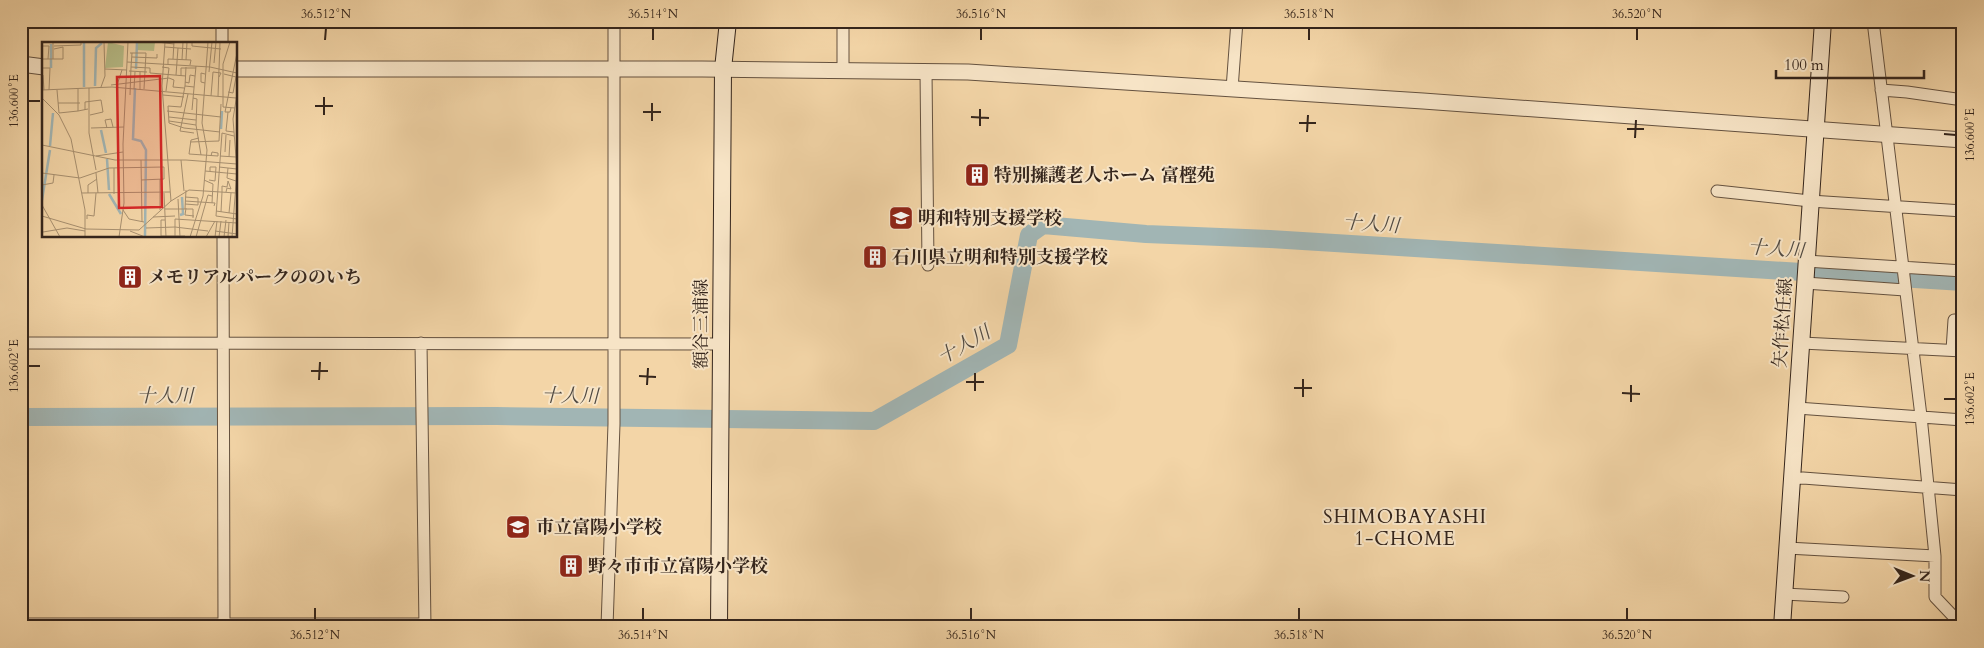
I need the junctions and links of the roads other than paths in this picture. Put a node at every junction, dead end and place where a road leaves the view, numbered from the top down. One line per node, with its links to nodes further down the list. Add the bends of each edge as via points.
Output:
1 (222, 21): 8 (street)
2 (614, 21): 12 (street)
3 (728, 21): 13 (main road, 額谷三浦線)
4 (843, 21): 14 (street)
5 (1237, 21): 16 (street)
6 (1823, 21): 19 (main road, 矢作松任線)
7 (1873, 21): 17 (street)
8 (222, 42)
9 (21, 64): 10 (street)
10 (42, 67)
11 (238, 69): 12 (street)
12 (614, 69): 13 (street); 33 (street)
13 (723, 69): 14 (street); 37 (main road, 額谷三浦線)
14 (843, 70): 15 (street)
15 (926, 71): 16 (street); 27 (street)
16 (1232, 89): 19 (street)
17 (1881, 90): 18 (street); 20 (street)
18 (1963, 100)
19 (1816, 130): 20 (street); 23 (main road, 矢作松任線)
20 (1886, 134): 21 (street); 24 (street)
21 (1963, 140)
22 (1717, 191): 23 (street)
23 (1810, 201): 24 (street); 29 (main road, 矢作松任線)
24 (1895, 206): 25 (street); 30 (street)
25 (1963, 211)
26 (223, 238): 36 (street)
27 (928, 265)
28 (1963, 271): 30 (street)
29 (1806, 272): 30 (street); 30 (street); 34 (main road, 矢作松任線)
30 (1904, 279): 38 (street)
31 (1963, 320): 39 (street, via 1954,320)
32 (421, 343): 33 (street); 36 (street); 52 (street)
33 (614, 343): 37 (street); 53 (street)
34 (1802, 343): 38 (street); 40 (main road, 矢作松任線)
35 (21, 344): 36 (street)
36 (222, 344): 51 (street)
37 (721, 344): 54 (main road, 額谷三浦線)
38 (1912, 348): 39 (street); 41 (street)
39 (1957, 351)
40 (1797, 408): 41 (street); 43 (main road, 矢作松任線)
41 (1921, 416): 42 (street); 44 (street)
42 (1963, 420)
43 (1792, 480): 44 (street, via 1804,478); 46 (main road, 矢作松任線)
44 (1929, 487): 45 (street); 47 (street)
45 (1963, 490)
46 (1787, 548): 47 (street); 48 (main road, 矢作松任線)
47 (1935, 556): 56 (street, via 1935,598 1953,616)
48 (1784, 594): 49 (street); 55 (main road, 矢作松任線)
49 (1843, 597)
50 (21, 624): 51 (street)
51 (224, 625): 52 (street)
52 (425, 625)
53 (607, 627)
54 (719, 627)
55 (1782, 627)
56 (1953, 627)

